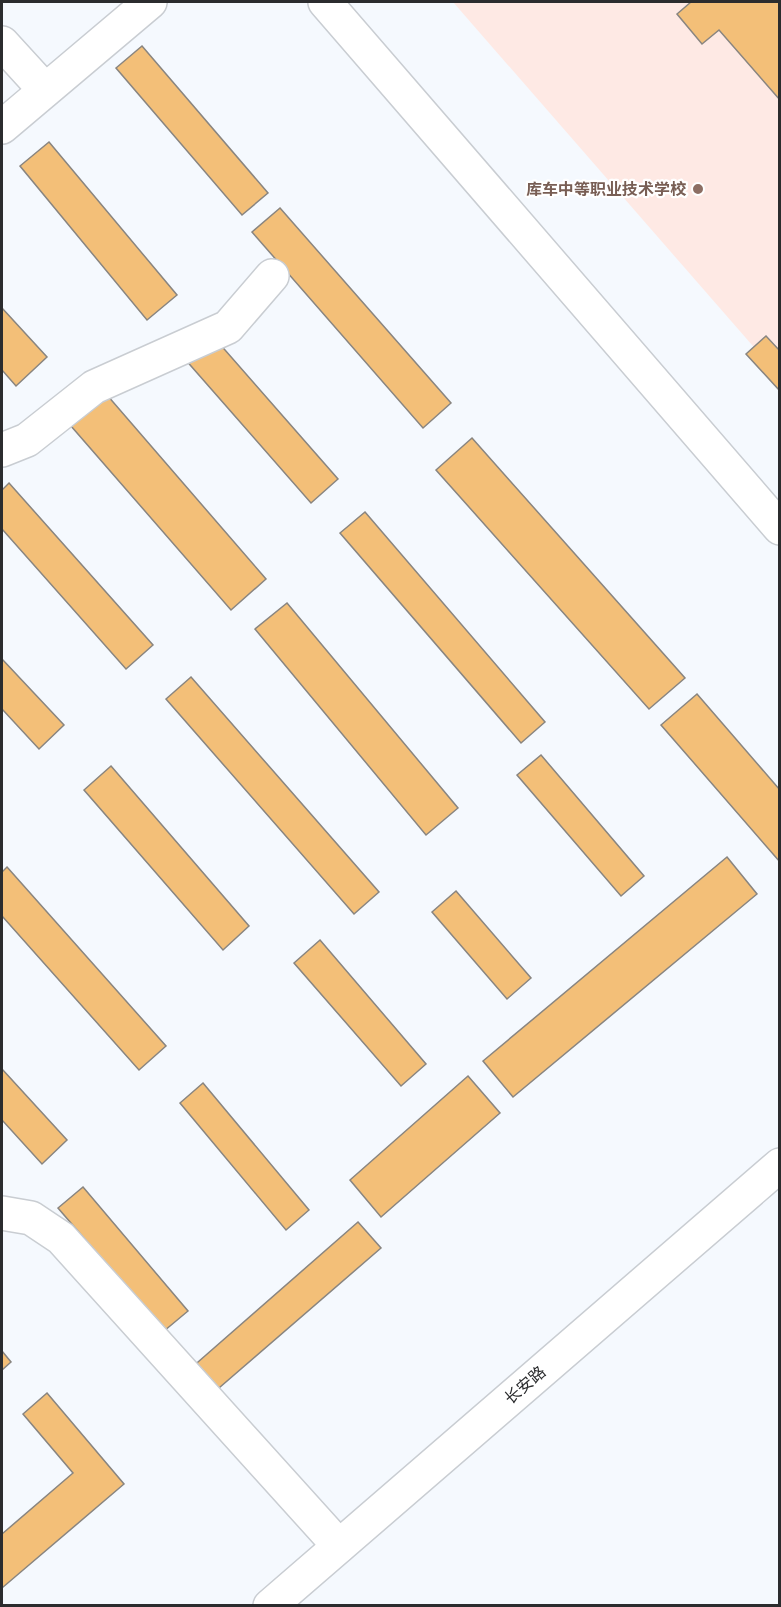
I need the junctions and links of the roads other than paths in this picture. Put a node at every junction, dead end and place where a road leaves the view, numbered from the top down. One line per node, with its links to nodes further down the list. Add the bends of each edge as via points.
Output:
1 (150, 2): 4 (street)
2 (325, 2): 8 (street)
3 (2, 43): 4 (street)
4 (45, 90): 5 (street)
5 (2, 127)
6 (272, 276): 7 (street, via 228,327 94,387 27,440)
7 (2, 450)
8 (780, 528)
9 (780, 1165): 11 (street, 长安路)
10 (2, 1213): 11 (street, via 31,1218 61,1238)
11 (339, 1546): 12 (street, 长安路)
12 (270, 1605)

